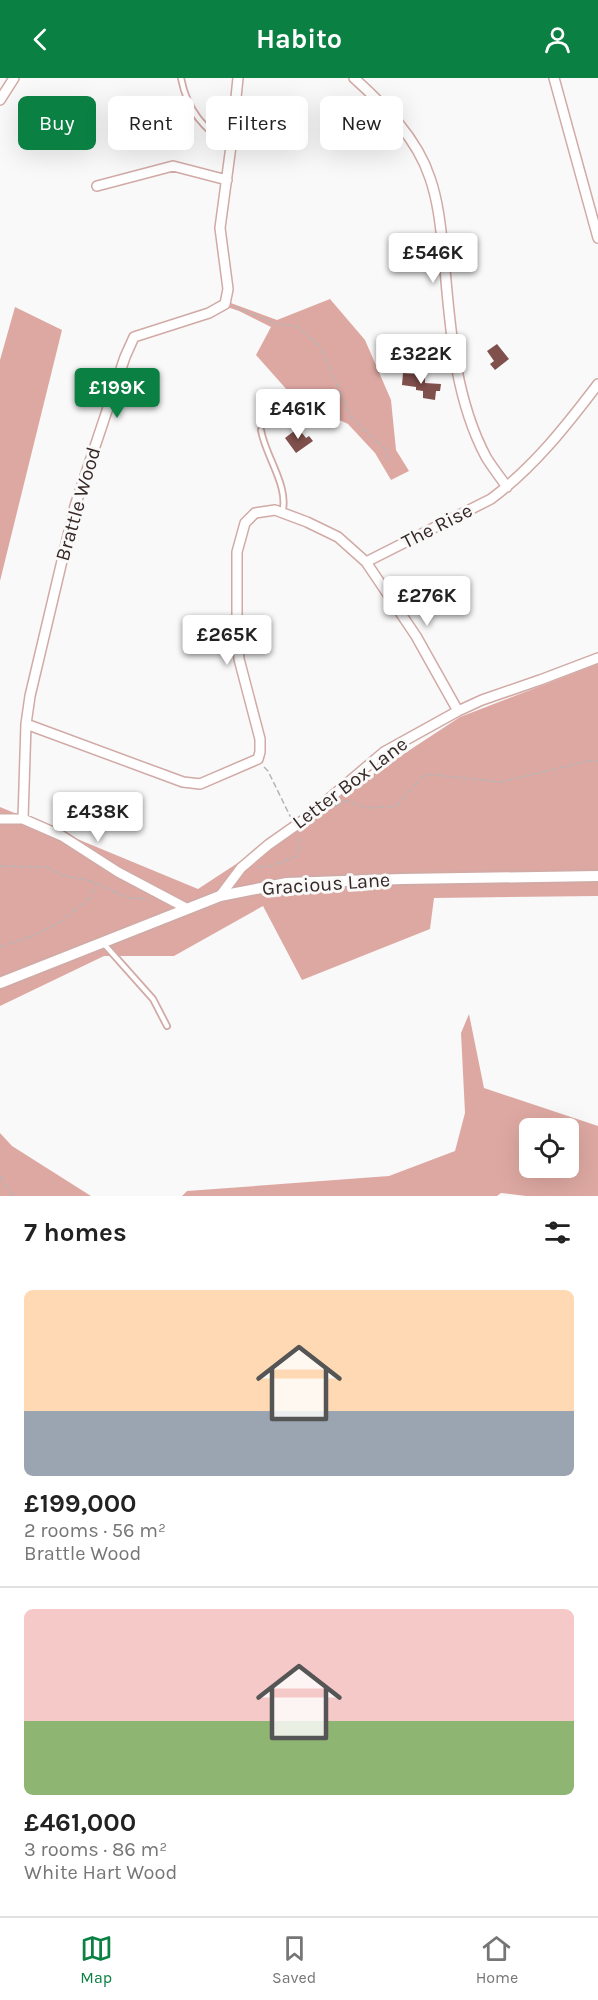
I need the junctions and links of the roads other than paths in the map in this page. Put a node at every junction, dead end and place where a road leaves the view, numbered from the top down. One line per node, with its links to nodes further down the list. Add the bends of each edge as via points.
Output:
1 (14, 78): 7 (street)
2 (181, 78): 8 (lane, via 191,106)
3 (238, 78): 6 (street)
4 (354, 78): 15 (street, via 380,101 413,143 430,177 442,226 457,371 474,429 487,458)
5 (554, 78): 12 (street)
6 (236, 96)
7 (0, 100)
8 (206, 127)
9 (231, 150): 10 (street)
10 (227, 180): 11 (street, via 172,166); 20 (street, Brattle Wood, via 220,228 228,289 225,304 210,313 134,337 75,506)
11 (98, 186)
12 (598, 237)
13 (598, 384): 15 (street, The Rise, via 557,437)
14 (261, 430): 16 (lane, via 283,492)
15 (507, 487): 17 (street, The Rise, via 491,499)
16 (282, 513): 17 (street, via 338,537); 20 (street, via 255,513 245,523 237,552 239,659 260,739 258,759 200,784 183,782)
17 (366, 562): 19 (street, via 416,636)
18 (598, 658): 19 (street, Letter Box Lane)
19 (458, 711): 24 (street, Letter Box Lane, via 384,752 241,868)
20 (26, 724): 22 (street, Brattle Wood)
21 (0, 819): 22 (street)
22 (23, 819): 25 (street, via 62,836 118,872)
23 (598, 876): 24 (street, Gracious Lane, via 287,883)
24 (220, 896): 25 (street, Gracious Lane)
25 (186, 908): 26 (street, Gracious Lane)
26 (102, 942): 27 (street, Gracious Lane); 28 (lane, via 153,999)
27 (0, 983)
28 (167, 1026)

